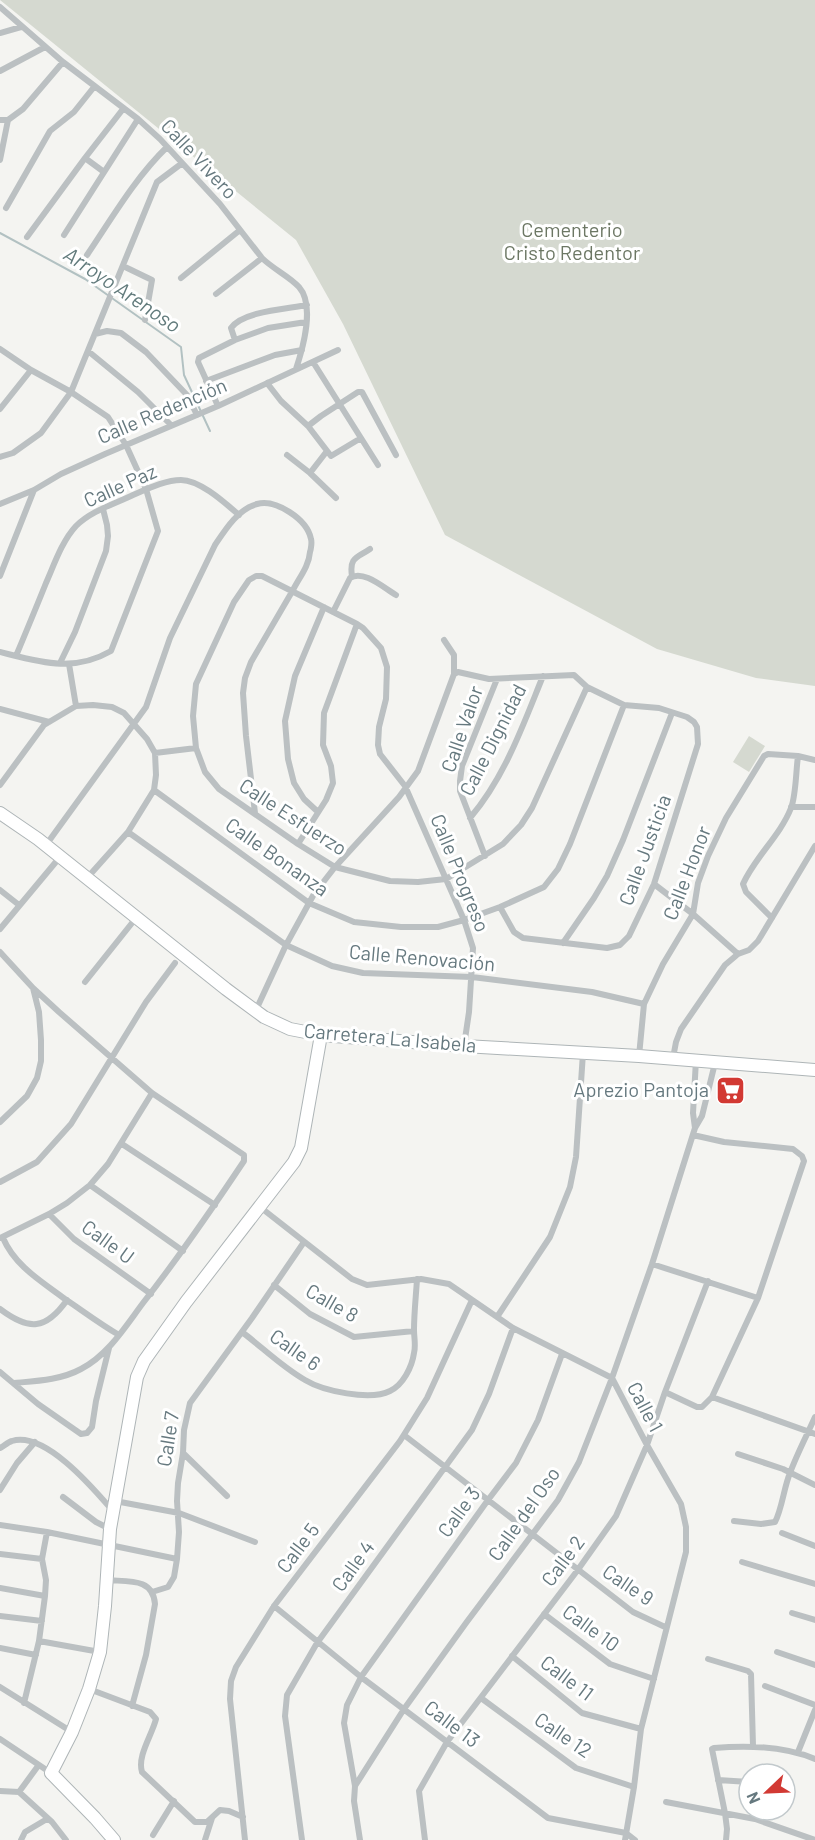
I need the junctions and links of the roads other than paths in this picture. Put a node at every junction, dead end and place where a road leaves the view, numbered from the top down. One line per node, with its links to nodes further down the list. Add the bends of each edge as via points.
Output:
1 (0, 7): 2 (street, Calle Vivero)
2 (21, 27): 3 (street); 4 (street, Calle Vivero)
3 (0, 33)
4 (45, 47): 5 (street, Calle Vivero); 6 (street)
5 (63, 62): 7 (street, Calle Vivero); 11 (street, via 23,109)
6 (0, 71)
7 (94, 87): 8 (street, Calle Vivero); 17 (street, via 74,112 50,131)
8 (123, 109): 9 (street, Calle Vivero); 13 (street)
9 (138, 119): 12 (street, Calle Vivero); 16 (street)
10 (0, 120): 11 (street)
11 (8, 120): 14 (street)
12 (167, 147): 15 (street, Calle Vivero); 21 (street, via 121,203)
13 (85, 158): 16 (street); 20 (street)
14 (0, 160)
15 (181, 164): 18 (street, Calle Vivero); 23 (street, via 157,182)
16 (104, 172): 19 (street)
17 (6, 208)
18 (240, 230): 22 (street, Calle Vivero); 24 (street)
19 (64, 235)
20 (27, 237)
21 (87, 255)
22 (262, 258): 25 (street); 26 (street, Calle Vivero, via 298,286)
23 (123, 266): 27 (street, via 152,280); 29 (street)
24 (181, 278)
25 (216, 294)
26 (308, 305): 28 (street); 30 (street, via 244,318 231,328)
27 (145, 320)
28 (306, 322): 30 (street, via 275,326); 32 (street)
29 (95, 334): 34 (street); 44 (street, via 122,333 187,395)
30 (235, 340): 38 (street, via 198,359)
31 (0, 349): 37 (street)
32 (302, 350): 36 (street); 38 (street, via 275,355)
33 (338, 350): 35 (street, Calle Redención)
34 (88, 351): 40 (street); 45 (street)
35 (313, 362): 36 (street, Calle Redención); 41 (street)
36 (296, 369): 39 (street, Calle Redención)
37 (31, 370): 40 (street); 42 (street)
38 (206, 381): 43 (street)
39 (267, 383): 43 (street, Calle Redención); 46 (street)
40 (71, 392): 48 (street, via 108,417); 52 (street, via 41,433 13,453)
41 (339, 403): 46 (street); 47 (street); 51 (street, via 363,393)
42 (1, 407)
43 (215, 407): 44 (street, Calle Redención)
44 (199, 414): 45 (street, Calle Redención)
45 (171, 425): 48 (street, Calle Redención)
46 (308, 426): 49 (street)
47 (361, 438): 49 (street, via 332,456); 53 (street)
48 (126, 445): 55 (street); 56 (street, Calle Redención)
49 (327, 451): 54 (street)
50 (287, 455): 54 (street)
51 (396, 455)
52 (0, 457)
53 (378, 465)
54 (310, 473): 57 (street)
55 (146, 489): 59 (street, Calle Paz); 60 (street, Calle Paz, via 189,480); 74 (street, via 158,531 115,645 100,658)
56 (34, 490): 58 (street, Calle Redención); 62 (street)
57 (336, 498)
58 (0, 504)
59 (103, 508): 72 (street, Calle Paz, via 76,526 67,540); 73 (street, via 108,536 106,551)
60 (239, 515): 65 (street, via 258,504 272,504 302,523 311,538 311,551); 84 (street, via 224,531 210,556 170,638 146,707)
61 (370, 549): 64 (street, via 354,560 350,567)
62 (0, 576)
63 (256, 576): 65 (street, Calle Progreso); 85 (street, Calle Esfuerzo, via 234,602 196,684)
64 (352, 576): 66 (street, via 363,576); 68 (street)
65 (292, 592): 67 (street, Calle Progreso); 96 (street, via 245,678 246,736)
66 (396, 595)
67 (324, 607): 68 (street, Calle Progreso); 94 (street, via 295,676 285,721 294,783)
68 (333, 612): 69 (street, Calle Progreso)
69 (357, 624): 90 (street, Calle Progreso, via 381,648 387,667 378,745 380,754); 94 (street, via 324,713 323,745 333,783)
70 (444, 640): 75 (street, via 454,655)
71 (0, 651): 72 (street)
72 (16, 656): 73 (street)
73 (60, 663): 74 (street)
74 (69, 664): 80 (street)
75 (454, 674): 77 (street); 90 (street, via 418,771)
76 (543, 676): 77 (street); 78 (street, via 574,675); 97 (street, Calle Dignidad, via 487,798)
77 (497, 679): 97 (street, Calle Valor, via 462,766 460,791)
78 (587, 687): 79 (street); 102 (street, Calle Esfuerzo, via 521,825)
79 (624, 705): 82 (street); 111 (street, Calle Bonanza, via 558,869 544,887)
80 (76, 706): 83 (street); 84 (street, via 112,707)
81 (0, 710): 83 (street)
82 (672, 713): 107 (street, Calle Justicia, via 694,722 698,744); 117 (street, via 607,876)
83 (49, 722): 89 (street)
84 (135, 725): 86 (street); 100 (street)
85 (196, 748): 86 (street); 96 (street, Calle Esfuerzo, via 205,772 219,789)
86 (155, 753): 91 (street)
87 (798, 756): 88 (street, Calle Honor); 92 (street); 112 (street, Calle Honor, via 764,756 708,856)
88 (815, 760)
89 (0, 785)
90 (405, 786): 104 (street); 106 (street, Calle Progreso)
91 (154, 790): 98 (street); 109 (street, Calle Bonanza)
92 (791, 807): 93 (street); 114 (street, via 743,884)
93 (815, 807)
94 (318, 812): 99 (street)
95 (0, 813): 100 (main road, Carretera La Isabela)
96 (255, 813): 99 (street, Calle Esfuerzo)
97 (470, 818): 102 (street, Calle Valor)
98 (128, 832): 105 (street); 118 (street, Calle Renovación)
99 (298, 844): 104 (street, Calle Esfuerzo)
100 (46, 845): 103 (main road, Carretera La Isabela)
101 (815, 846): 114 (street)
102 (485, 856): 106 (street, Calle Esfuerzo)
103 (60, 857): 105 (main road, Carretera La Isabela); 110 (street)
104 (334, 867): 106 (street, Calle Esfuerzo, via 390,881); 109 (street)
105 (87, 878): 113 (main road, Carretera La Isabela)
106 (446, 879): 115 (street, Calle Progreso)
107 (654, 884): 112 (street); 117 (street, Calle Justicia, via 620,945 607,948)
108 (0, 890): 110 (street)
109 (309, 903): 115 (street, Calle Bonanza, via 354,922 438,927); 118 (street)
110 (19, 905): 116 (street)
111 (500, 907): 115 (street, Calle Bonanza); 117 (street, Calle Justicia, via 514,932 523,938)
112 (693, 914): 120 (street); 125 (street, Calle Honor)
113 (136, 918): 123 (street); 126 (main road, Carretera La Isabela)
114 (772, 918): 120 (street, via 758,941)
115 (464, 920): 122 (street, Calle Progreso, via 473,948)
116 (0, 929)
117 (563, 943)
118 (286, 945): 122 (street, Calle Renovación, via 332,966 363,973); 126 (street)
119 (0, 952): 124 (street)
120 (738, 954): 131 (street, via 725,965 681,1029)
121 (176, 963): 132 (street, via 146,1002)
122 (472, 977): 125 (street, Calle Renovación, via 592,992); 128 (street, Calle Progreso)
123 (85, 982)
124 (33, 988): 132 (street); 137 (street, via 42,1040 37,1078 27,1096)
125 (644, 1004): 130 (street, Calle Honor)
126 (256, 1011): 127 (main road, Carretera La Isabela, via 291,1029)
127 (321, 1035): 128 (main road, Carretera La Isabela); 143 (main road, via 301,1148)
128 (464, 1046): 129 (main road, Carretera La Isabela)
129 (583, 1053): 130 (main road, Carretera La Isabela); 157 (street, via 576,1157 570,1187 550,1237)
130 (639, 1056): 131 (main road, Carretera La Isabela)
131 (673, 1058): 133 (main road, Carretera La Isabela)
132 (112, 1059): 136 (street); 140 (street, via 54,1144 36,1162)
133 (696, 1060): 134 (main road, Carretera La Isabela); 138 (street, Calle del Oso)
134 (715, 1063): 135 (main road, Carretera La Isabela); 138 (street, Calle del Oso)
135 (815, 1070)
136 (152, 1093): 139 (street); 142 (street, via 244,1155 244,1161)
137 (2, 1118)
138 (694, 1132): 148 (street, Calle del Oso); 153 (street, via 723,1142 786,1148 802,1156 803,1166)
139 (122, 1144): 141 (street); 142 (street)
140 (0, 1182)
141 (90, 1185): 144 (street); 147 (street)
142 (215, 1205): 147 (street)
143 (259, 1207): 146 (street, Calle 1); 184 (main road, via 144,1361 137,1377)
144 (49, 1214): 145 (street); 152 (street, Calle U, via 74,1239)
145 (2, 1238): 154 (street, via 19,1263)
146 (304, 1242): 149 (street, Calle 1, via 352,1279 367,1285); 151 (street, Calle 7)
147 (183, 1251): 152 (street)
148 (652, 1264): 150 (street); 165 (street, Calle del Oso)
149 (417, 1279): 155 (street, Calle 1, via 448,1284); 159 (street, Calle 6)
150 (708, 1281): 153 (street); 167 (street, Calle 2)
151 (274, 1285): 159 (street, Calle 8, via 310,1314 354,1337); 160 (street, Calle 7)
152 (151, 1294): 161 (street)
153 (758, 1298): 168 (street)
154 (67, 1300): 156 (street, via 58,1314 39,1324 27,1324); 161 (street)
155 (472, 1300): 157 (street, Calle 1); 171 (street, Calle 5, via 427,1398)
156 (0, 1309)
157 (497, 1317): 158 (street, Calle 1)
158 (513, 1328): 163 (street, Calle 1); 177 (street, Calle 4, via 472,1430)
159 (414, 1331): 160 (street, Calle 6, via 415,1353 401,1383 389,1392 373,1395 334,1391 305,1380)
160 (242, 1332): 175 (street, Calle 7, via 190,1403)
161 (119, 1335): 162 (street)
162 (109, 1348): 166 (street, via 71,1373); 166 (street, via 92,1427 87,1433 81,1434)
163 (562, 1354): 165 (street, Calle 1); 183 (street, Calle 3, via 516,1463)
164 (0, 1372): 166 (street)
165 (612, 1378): 173 (street, Calle 1); 191 (street, Calle del Oso, via 579,1462 558,1500)
166 (14, 1383)
167 (665, 1392): 168 (street, via 696,1407 702,1407); 173 (street, Calle 2)
168 (712, 1397): 170 (street)
169 (815, 1417): 170 (street)
170 (812, 1433): 178 (street)
171 (404, 1435): 177 (street, Calle 9); 205 (street, Calle 5)
172 (35, 1442): 174 (street, via 12,1441); 180 (street); 184 (street)
173 (646, 1445): 199 (street, Calle 2, via 616,1516); 211 (street, Calle 1, via 681,1504 686,1527 686,1552)
174 (0, 1448)
175 (183, 1453): 181 (street); 185 (street, Calle 7)
176 (738, 1454): 178 (street)
177 (446, 1466): 183 (street, Calle 9); 213 (street, Calle 4)
178 (790, 1472): 179 (street); 186 (street, via 775,1522)
179 (815, 1485)
180 (0, 1490)
181 (227, 1496)
182 (63, 1497): 188 (street)
183 (488, 1500): 191 (street, Calle 9); 221 (street, Calle 3)
184 (113, 1506): 185 (street); 188 (main road)
185 (179, 1513): 192 (street); 197 (street, Calle 7)
186 (734, 1521)
187 (0, 1525): 189 (street)
188 (110, 1529): 193 (main road)
189 (47, 1532): 193 (street); 196 (street)
190 (782, 1533): 194 (street)
191 (532, 1534): 199 (street, Calle 9); 230 (street, Calle del Oso)
192 (255, 1542)
193 (108, 1544): 197 (street); 200 (main road)
194 (815, 1546)
195 (0, 1554): 196 (street)
196 (42, 1559): 204 (street)
197 (177, 1559): 203 (street, Calle 7, via 168,1587)
198 (742, 1562): 201 (street)
199 (577, 1571): 207 (street, Calle 2); 211 (street, Calle 9, via 633,1612)
200 (106, 1580): 203 (street, via 141,1583); 215 (main road)
201 (815, 1584)
202 (0, 1588): 204 (street)
203 (152, 1592): 229 (street, via 155,1604)
204 (45, 1596): 210 (street)
205 (274, 1606): 213 (street, Calle 13); 251 (street, Calle 5, via 236,1667 231,1682)
206 (792, 1613): 209 (street)
207 (544, 1614): 218 (street, Calle 2); 222 (street, Calle 10, via 610,1664)
208 (0, 1616): 210 (street)
209 (815, 1620)
210 (42, 1621): 212 (street)
211 (665, 1627): 222 (street, Calle 1)
212 (39, 1641): 215 (street); 217 (street)
213 (317, 1643): 221 (street, Calle 13); 261 (street, Calle 4, via 287,1695 285,1716)
214 (0, 1648): 217 (street)
215 (100, 1652): 225 (main road)
216 (777, 1652): 220 (street)
217 (36, 1655): 227 (street)
218 (512, 1656): 226 (street, Calle 2); 233 (street, Calle 11, via 582,1713)
219 (708, 1659): 237 (street, via 751,1674)
220 (815, 1665)
221 (361, 1677): 230 (street, Calle 13); 244 (street, Calle 3, via 347,1706 344,1723)
222 (654, 1679): 233 (street, Calle 1)
223 (765, 1686): 228 (street)
224 (0, 1687): 227 (street)
225 (89, 1689): 229 (street); 234 (main road)
226 (481, 1698): 236 (street, Calle 2); 245 (street, Calle 12, via 576,1768)
227 (24, 1703): 234 (street)
228 (815, 1705)
229 (132, 1706): 248 (street, via 150,1712 156,1719 140,1765 142,1772)
230 (404, 1709): 236 (street, Calle 13); 244 (street, Calle del Oso)
231 (815, 1710): 232 (street)
232 (813, 1720): 238 (street)
233 (640, 1729): 245 (street, Calle 1)
234 (72, 1732): 241 (main road)
235 (0, 1739): 240 (street)
236 (447, 1742): 255 (street, Calle 13, via 548,1818); 263 (street, Calle 2, via 419,1791)
237 (753, 1746): 238 (street); 242 (street, via 712,1749)
238 (798, 1752): 239 (street)
239 (815, 1759)
240 (38, 1766): 241 (street); 247 (street)
241 (51, 1773): 258 (main road)
242 (718, 1780): 243 (street); 250 (street)
243 (737, 1781)
244 (355, 1786): 262 (street, Calle 3)
245 (634, 1787): 255 (street, Calle 1)
246 (0, 1791): 247 (street)
247 (19, 1792): 253 (street)
248 (174, 1801): 252 (street, via 195,1822); 254 (street)
249 (666, 1802): 250 (street)
250 (725, 1814): 265 (street); 266 (street, via 764,1821)
251 (243, 1817): 252 (street, via 220,1810); 260 (street, Calle 5)
252 (212, 1818): 259 (street)
253 (47, 1819): 256 (street, via 25,1832); 257 (street)
254 (153, 1835)
255 (625, 1837): 264 (street)
256 (21, 1840)
257 (66, 1840)
258 (114, 1840)
259 (205, 1840)
260 (245, 1840)
261 (302, 1840)
262 (360, 1840)
263 (425, 1840)
264 (635, 1840)
265 (726, 1840)
266 (815, 1840)

